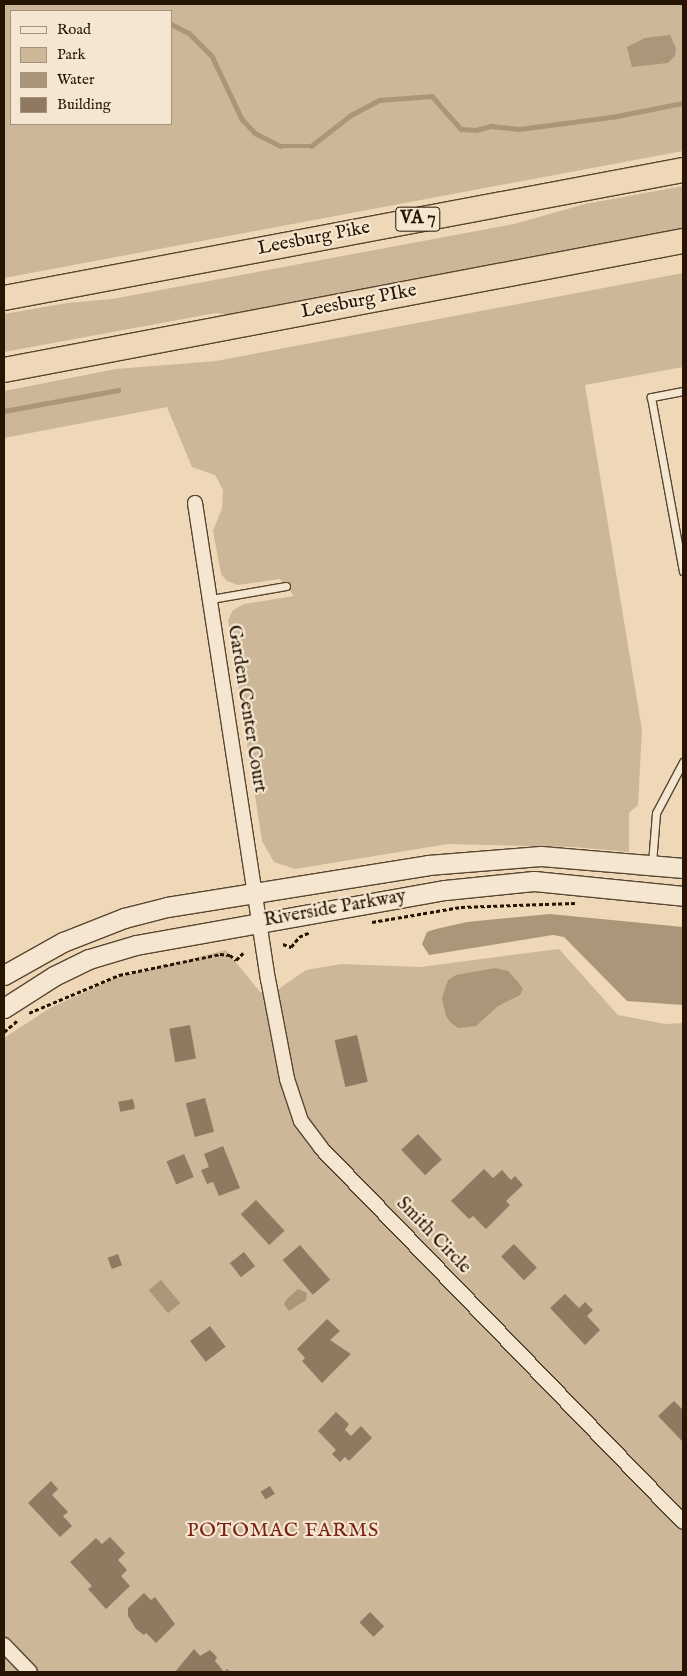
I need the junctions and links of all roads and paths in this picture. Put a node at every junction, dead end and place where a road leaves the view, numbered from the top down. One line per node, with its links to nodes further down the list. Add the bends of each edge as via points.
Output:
1 (683, 170): 3 (highway, Leesburg Pike / VA 7)
2 (683, 241): 4 (highway, Leesburg PIke)
3 (4, 298)
4 (4, 370)
5 (683, 391): 7 (lane, via 650,397)
6 (195, 503): 9 (street, Garden Center Court)
7 (683, 571)
8 (286, 586): 9 (lane)
9 (211, 599): 13 (street, Garden Center Court)
10 (683, 762): 11 (lane, via 656,813)
11 (652, 864): 12 (main road, Riverside Parkway); 13 (main road, Riverside Parkway, via 568,856 486,858)
12 (683, 868)
13 (256, 894): 16 (street, Garden Center Court); 21 (main road, Riverside Parkway, via 168,907 124,918 63,942)
14 (683, 896): 16 (main road, Riverside Parkway, via 534,881 445,890)
15 (579, 904): 17 (path, via 545,902 461,907)
16 (261, 921): 22 (main road, Riverside Parkway, via 177,935 90,959 54,976); 24 (street, Smith Circle, via 286,1079 292,1102 310,1136)
17 (363, 923)
18 (314, 931): 19 (path, via 299,937 291,947)
19 (283, 944)
20 (243, 953): 23 (path, via 236,960 220,954 119,975 26,1015)
21 (4, 975)
22 (4, 1008)
23 (4, 1032)
24 (683, 1522)
25 (4, 1645): 26 (street)
26 (30, 1672)

